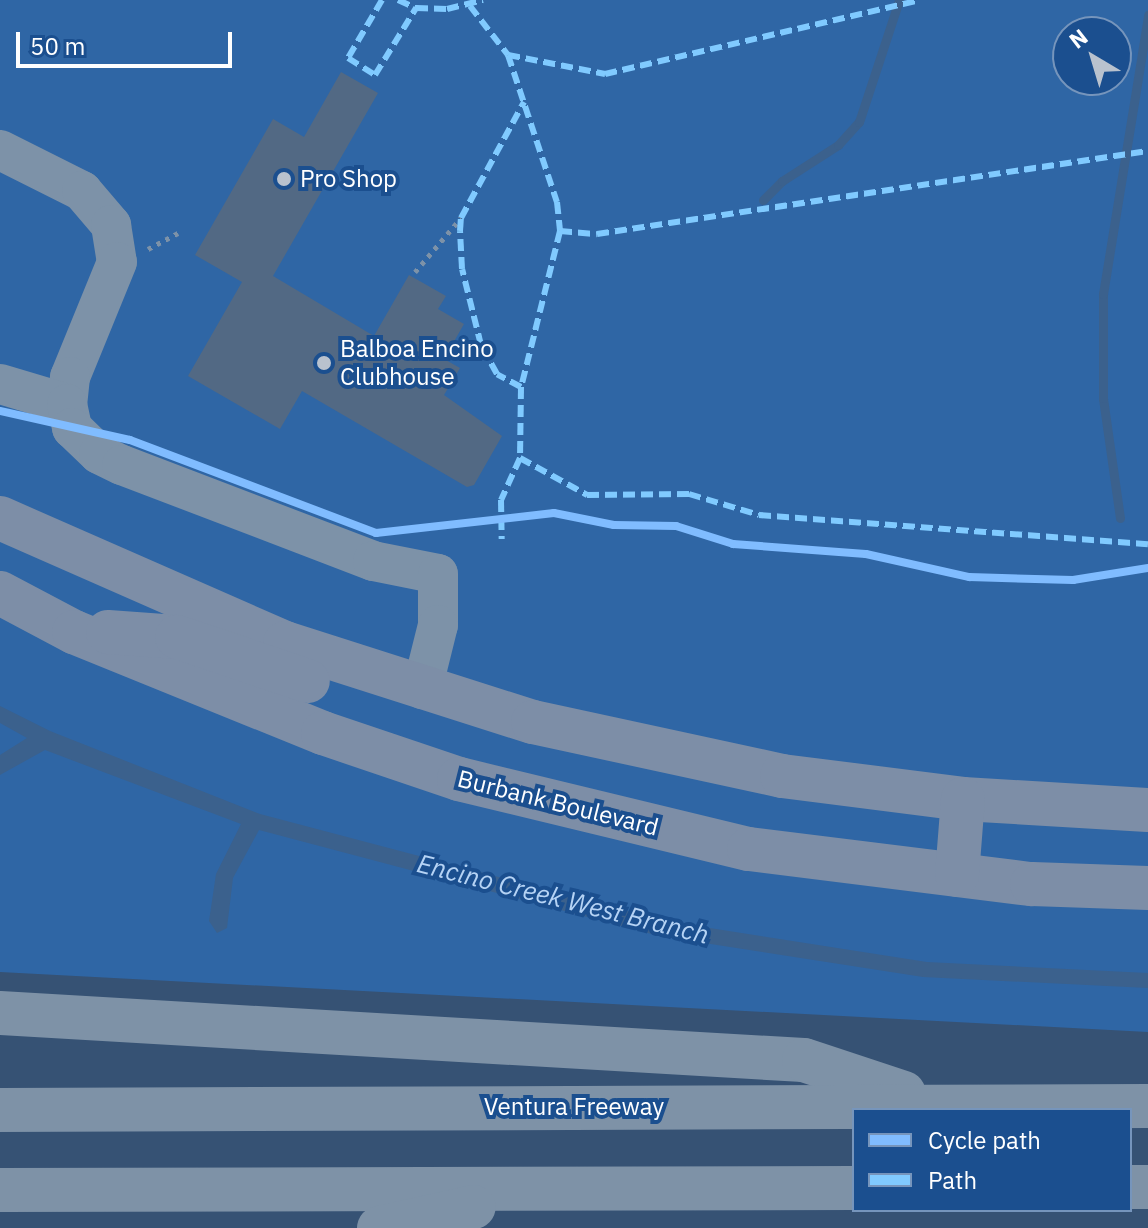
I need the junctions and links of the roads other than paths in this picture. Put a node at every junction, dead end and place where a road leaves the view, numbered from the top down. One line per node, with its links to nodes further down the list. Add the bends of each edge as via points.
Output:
1 (0, 150): 3 (lane, via 82,191 111,225 117,262 70,377)
2 (0, 384): 3 (lane)
3 (67, 404): 7 (lane, via 72,428 99,454 122,465 373,561 438,574 438,625)
4 (0, 518): 7 (main road, via 187,604)
5 (0, 593): 6 (main road, Burbank Boulevard)
6 (74, 632): 7 (main road, via 177,637 383,705 396,705); 10 (main road, Burbank Boulevard, via 323,733 459,779 749,849)
7 (422, 689): 8 (main road, via 647,750 782,776)
8 (963, 799): 9 (main road); 10 (main road)
9 (1148, 810)
10 (957, 875): 11 (main road, Burbank Boulevard)
11 (1148, 888)
12 (0, 1013): 13 (highway, via 804,1060)
13 (940, 1105): 14 (highway, Ventura Freeway); 15 (highway, Ventura Freeway)
14 (1148, 1106)
15 (0, 1110)
16 (852, 1188): 17 (highway)
17 (561, 1189): 18 (highway); 19 (highway)
18 (0, 1190)
19 (379, 1228)

